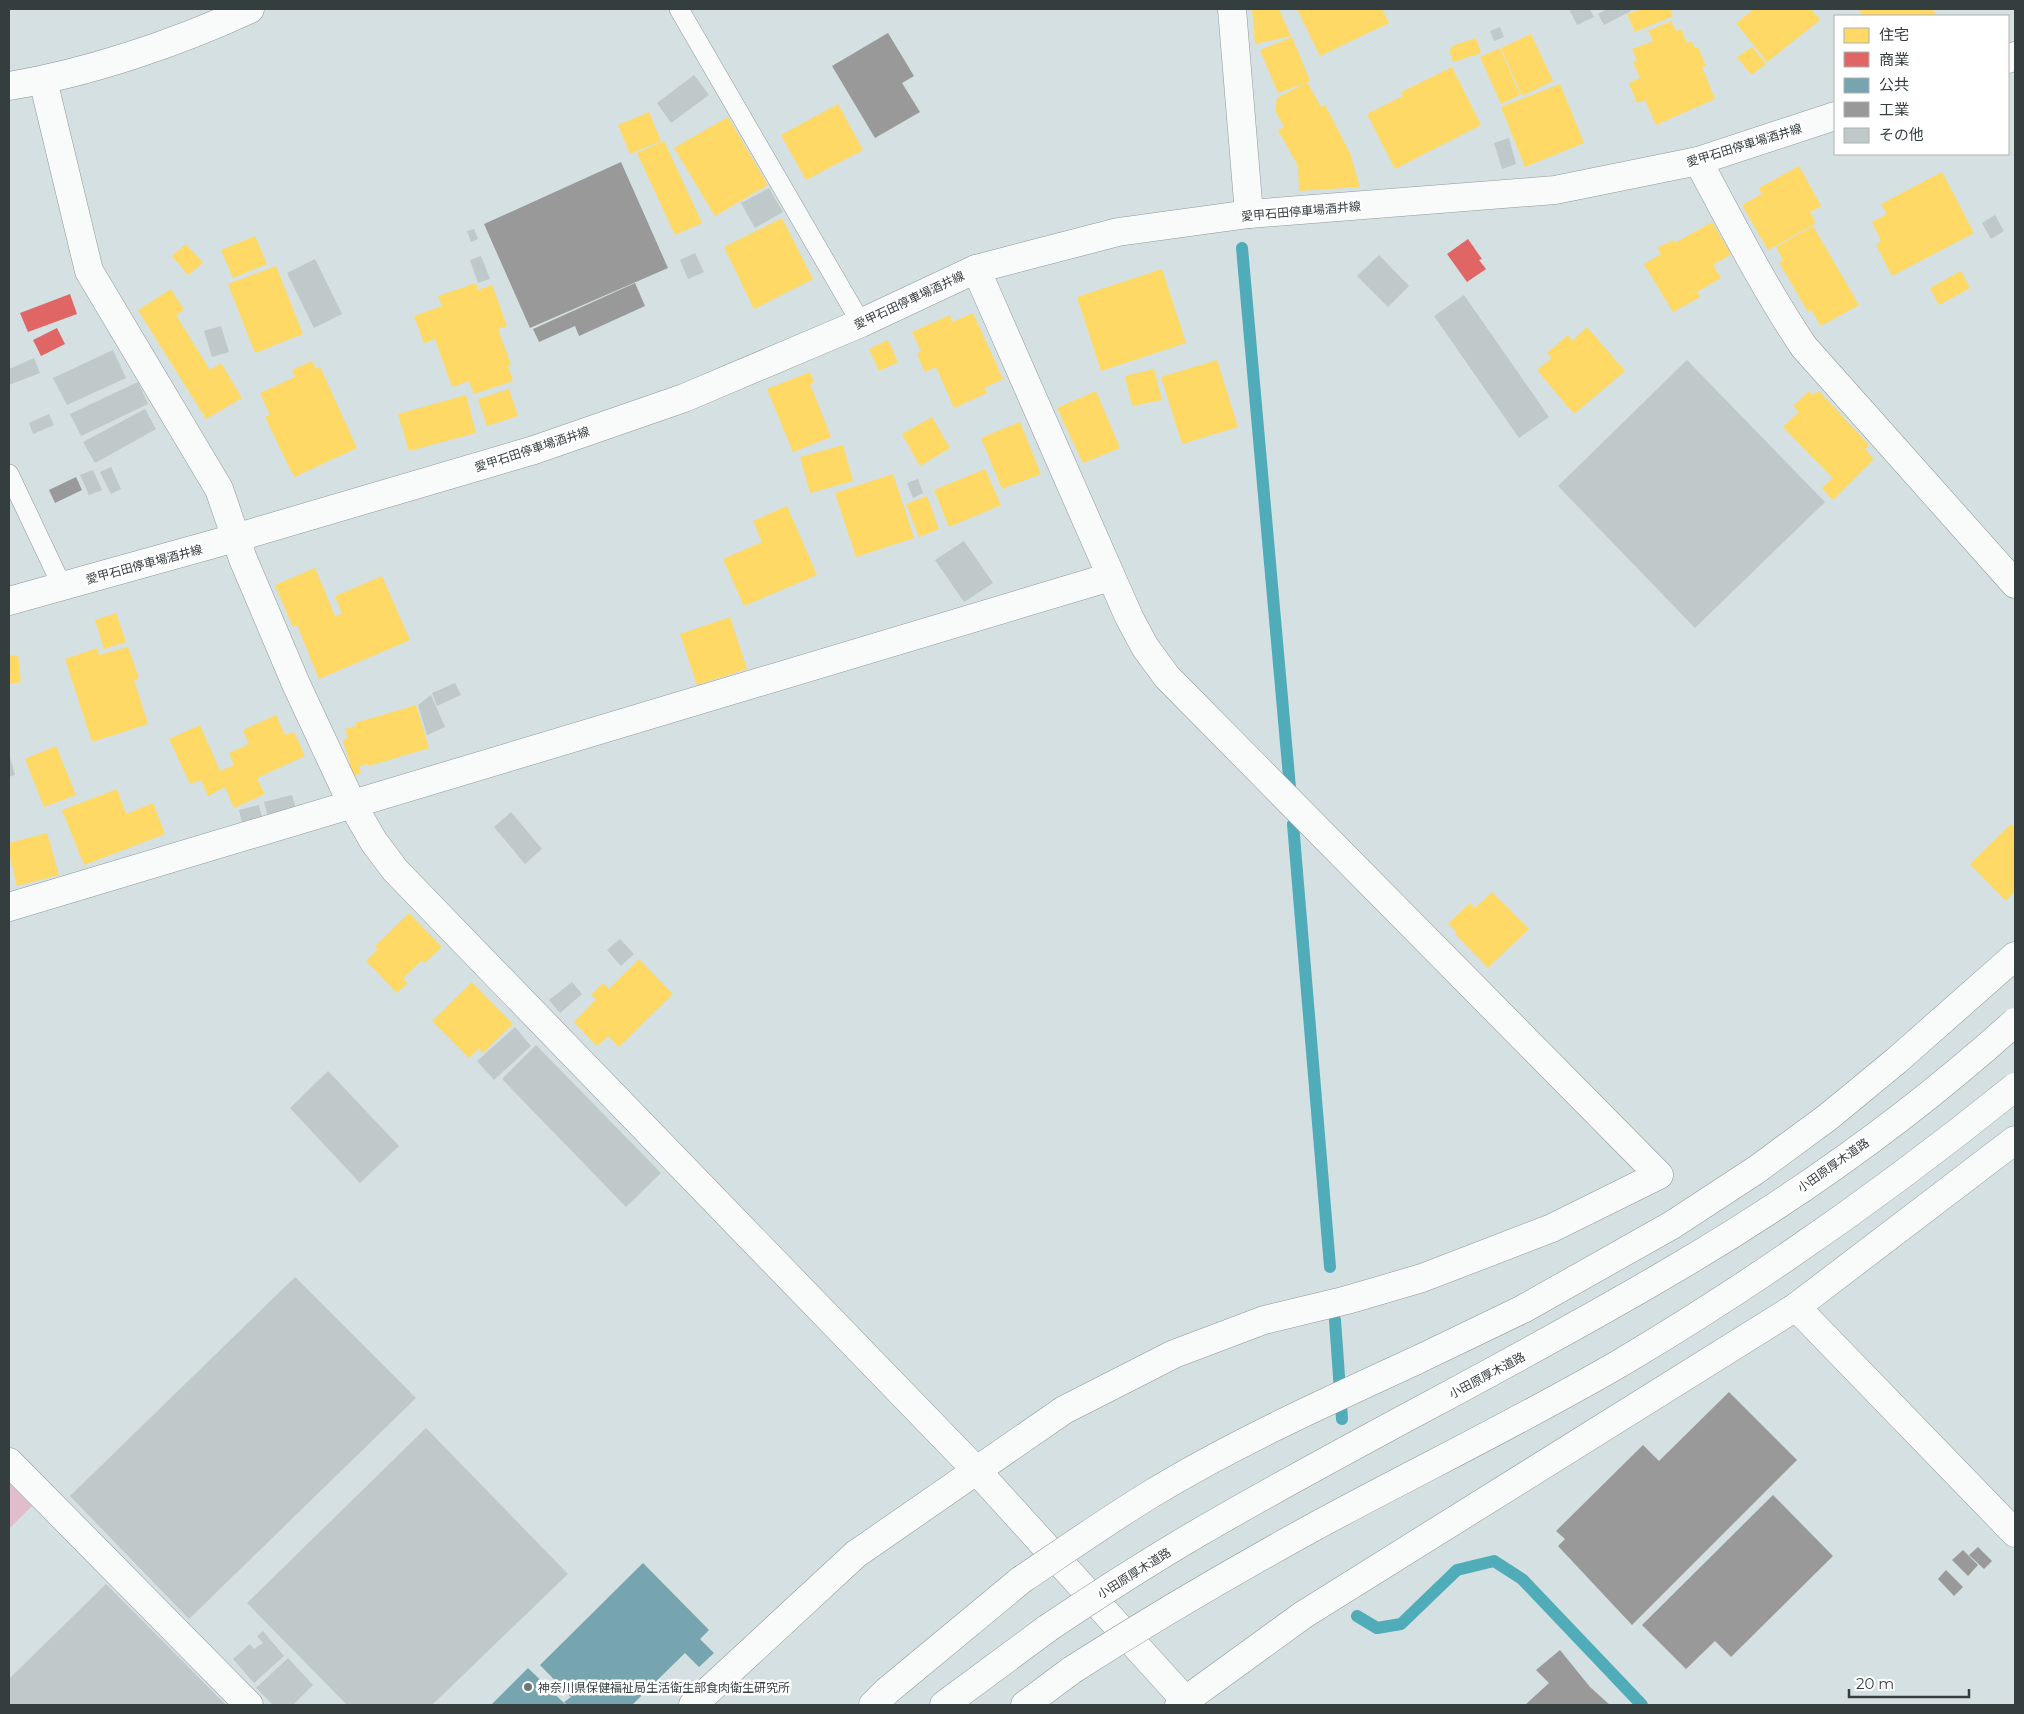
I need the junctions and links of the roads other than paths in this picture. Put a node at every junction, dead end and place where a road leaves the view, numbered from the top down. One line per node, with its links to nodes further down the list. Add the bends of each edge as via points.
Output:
1 (250, 9): 4 (main road, via 155,46)
2 (679, 9): 10 (lane)
3 (1232, 9): 8 (main road)
4 (43, 80): 5 (main road); 12 (main road, via 89,271 219,489)
5 (9, 86)
6 (1834, 116): 7 (main road, 愛甲石田停車場酒井線)
7 (1698, 161): 8 (main road, 愛甲石田停車場酒井線, via 1555,190); 14 (main road, via 1750,258 1804,347)
8 (1249, 214): 9 (main road, 愛甲石田停車場酒井線, via 1118,232)
9 (976, 270): 10 (main road, 愛甲石田停車場酒井線); 13 (main road)
10 (861, 323): 12 (main road, 愛甲石田停車場酒井線, via 684,398 534,450)
11 (9, 474): 15 (lane)
12 (235, 538): 15 (main road, 愛甲石田停車場酒井線); 17 (main road, via 296,684)
13 (1110, 577): 17 (main road); 25 (main road, via 1145,647 1167,677 1659,1175 1552,1228 1422,1278 1264,1320 1174,1354 1064,1410)
14 (2015, 584)
15 (62, 586): 16 (main road, 愛甲石田停車場酒井線)
16 (9, 601)
17 (352, 804): 18 (main road); 25 (main road, via 395,870)
18 (9, 907)
19 (2015, 956): 30 (main road, bridge, via 1896,1061 1756,1170 1672,1225 1523,1309 1277,1426 1152,1494 1021,1580)
20 (2015, 1022): 31 (main road, 小田原厚木道路, bridge, via 1841,1161 1674,1270 1556,1338 1199,1532 1048,1628)
21 (2015, 1087): 32 (main road, bridge, via 1870,1200 1696,1317 1546,1404 1229,1574 1150,1620)
22 (2015, 1140): 23 (main road)
23 (1796, 1307): 26 (main road); 27 (main road, via 1303,1615)
24 (9, 1462): 28 (main road)
25 (977, 1471): 27 (main road); 29 (main road, via 856,1554)
26 (2015, 1533)
27 (1182, 1703)
28 (249, 1705)
29 (693, 1705)
30 (873, 1705)
31 (944, 1705)
32 (1024, 1705)

